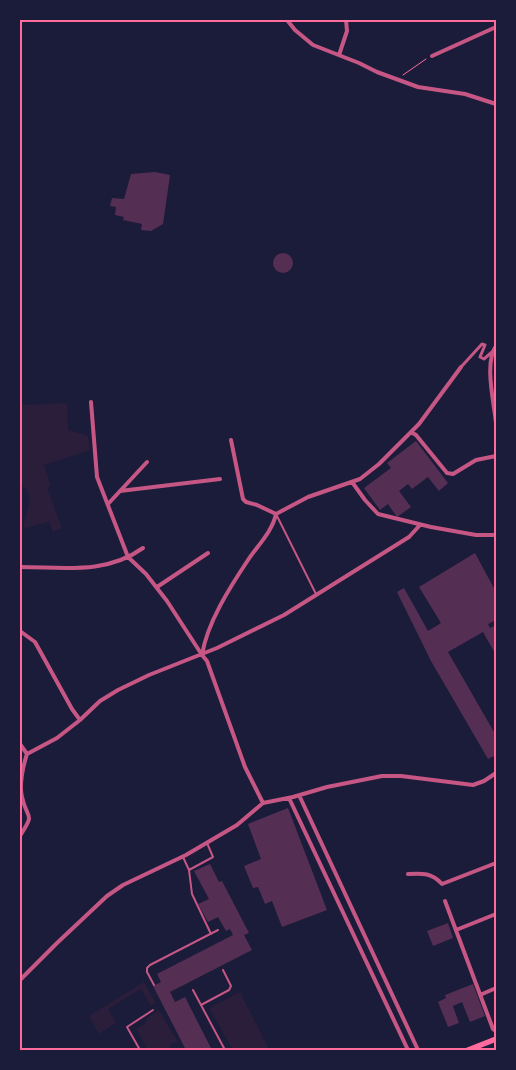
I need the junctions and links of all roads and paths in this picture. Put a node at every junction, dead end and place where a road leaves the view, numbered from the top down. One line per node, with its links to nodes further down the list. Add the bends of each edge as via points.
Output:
1 (287, 20): 4 (street, via 313,45)
2 (346, 20): 4 (street, via 348,31)
3 (496, 27): 5 (street)
4 (339, 55): 6 (street)
5 (432, 56): 6 (path)
6 (398, 79): 7 (street, via 418,87 465,94)
7 (496, 104)
8 (496, 346): 9 (street)
9 (492, 352): 10 (street, via 484,359 480,356 482,344); 12 (street, via 490,375)
10 (460, 367): 13 (street)
11 (91, 402): 20 (street, via 98,477)
12 (496, 423)
13 (411, 432): 15 (street, via 447,473 453,474 476,460); 18 (street, via 379,464)
14 (231, 440): 21 (street, via 242,499)
15 (496, 456)
16 (147, 462): 19 (street)
17 (220, 478): 19 (street)
18 (352, 482): 21 (street); 22 (street, via 378,514)
19 (120, 491): 20 (street)
20 (108, 504): 26 (street)
21 (276, 514): 29 (lane); 31 (street, via 273,525 225,598 204,638)
22 (420, 525): 23 (street, via 476,535); 29 (street, via 409,537)
23 (496, 535)
24 (143, 548): 26 (street)
25 (208, 553): 28 (street)
26 (128, 557): 27 (street, via 89,568); 28 (street)
27 (20, 567)
28 (157, 587): 31 (street)
29 (317, 595): 31 (street)
30 (20, 631): 32 (street, via 35,642)
31 (202, 655): 32 (street, via 131,683 100,701); 38 (street, via 207,661 245,768)
32 (80, 720): 34 (street, via 57,738)
33 (20, 744): 34 (street)
34 (26, 754): 39 (street, via 21,789 30,816)
35 (496, 775): 36 (street, via 473,785 382,776)
36 (299, 795): 37 (street); 63 (street)
37 (289, 798): 38 (street); 62 (street)
38 (263, 803): 40 (street, via 237,825)
39 (20, 836)
40 (207, 842): 41 (street); 43 (lane, via 213,857)
41 (183, 856): 43 (lane); 51 (street, via 107,896)
42 (496, 857): 44 (street, via 496,863 442,884 425,873)
43 (189, 870): 49 (lane, via 192,894)
44 (408, 874)
45 (445, 901): 48 (street)
46 (496, 914): 48 (street)
47 (218, 930): 49 (lane)
48 (456, 930): 55 (street)
49 (211, 934): 52 (lane, via 150,965 147,970)
50 (223, 970): 56 (lane, via 231,986 229,990)
51 (20, 980)
52 (154, 985)
53 (496, 988): 55 (street)
54 (193, 990): 56 (lane)
55 (480, 995): 58 (street)
56 (201, 1005): 61 (lane)
57 (153, 1010): 60 (lane, via 127,1027)
58 (496, 1031)
59 (496, 1040): 64 (main road)
60 (140, 1050)
61 (225, 1050)
62 (408, 1050)
63 (418, 1050)
64 (468, 1050)

